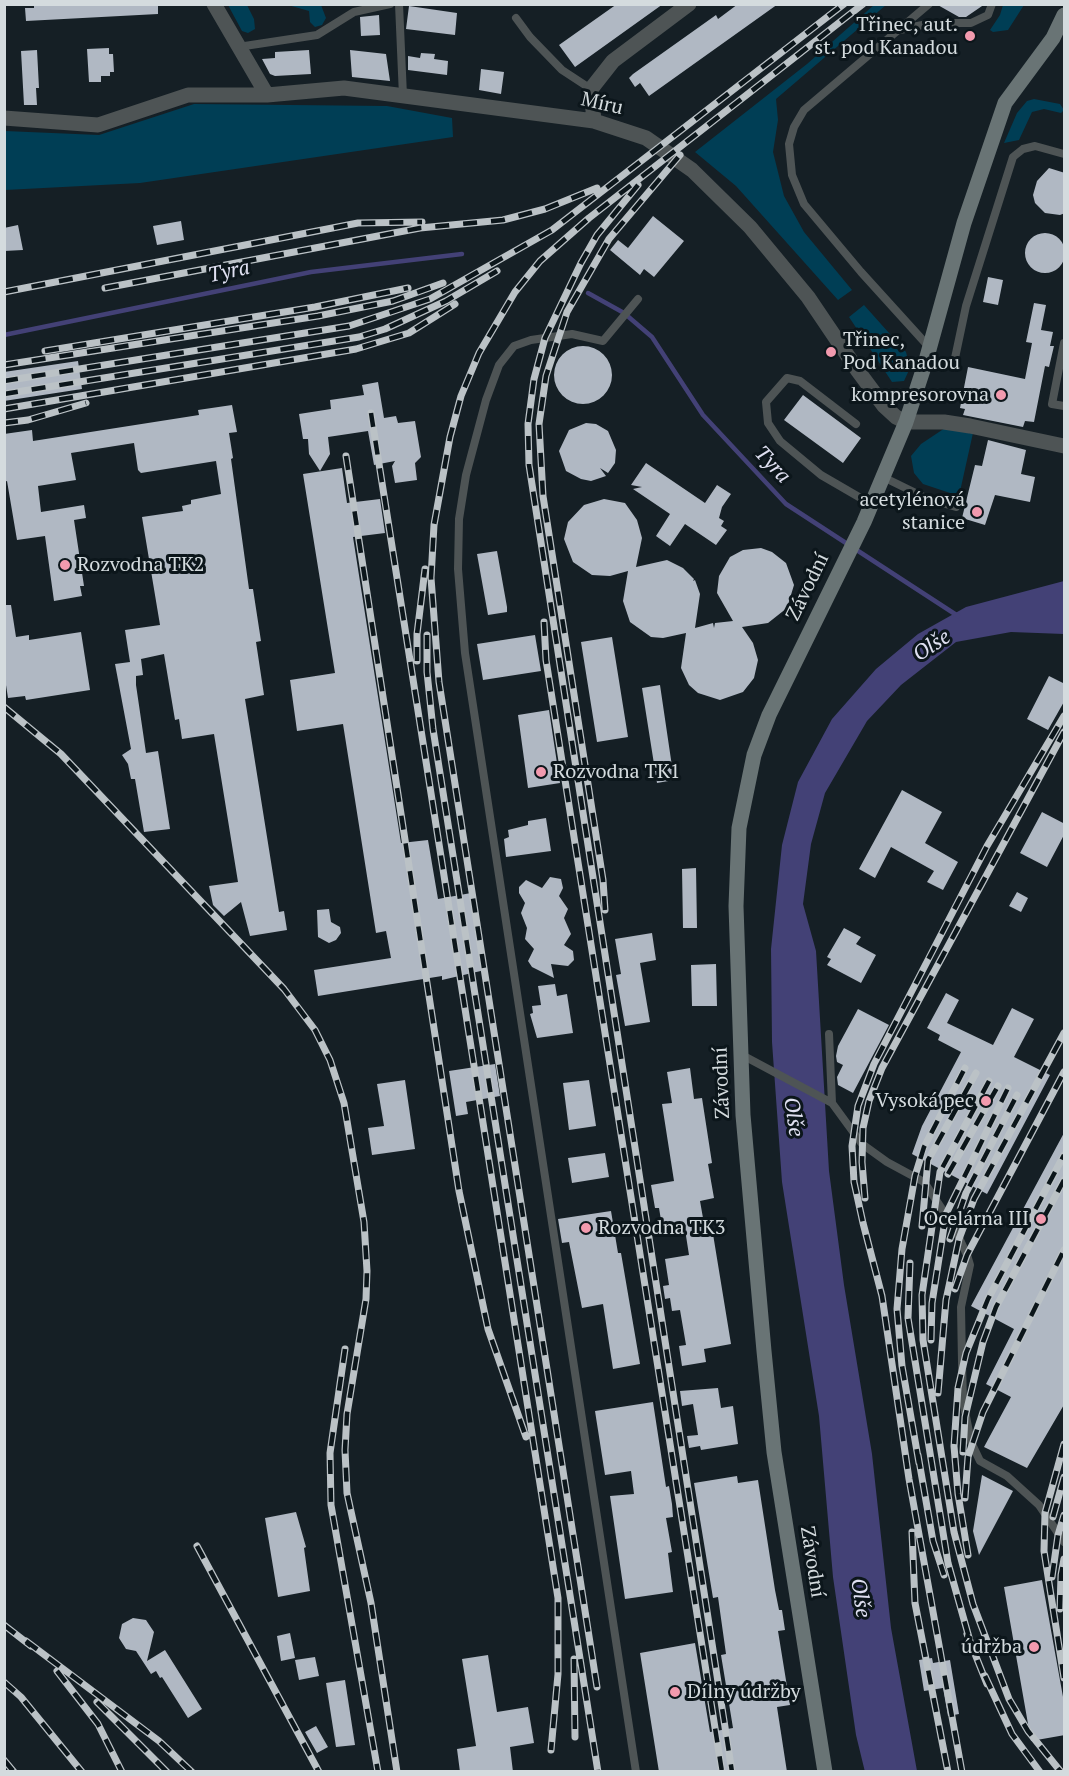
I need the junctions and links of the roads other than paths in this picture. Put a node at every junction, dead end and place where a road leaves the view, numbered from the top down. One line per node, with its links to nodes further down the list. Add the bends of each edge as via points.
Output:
1 (214, 4): 12 (street)
2 (390, 4): 7 (lane)
3 (399, 4): 15 (lane)
4 (689, 4): 13 (street, via 613,61)
5 (929, 4): 10 (lane)
6 (992, 4): 10 (lane, via 988,15 971,23 931,23)
7 (355, 8): 12 (lane, via 317,34)
8 (1065, 15): 11 (street, Závodní)
9 (516, 18): 13 (lane, via 562,70)
10 (896, 31): 21 (lane, via 804,110 789,144 792,175 804,204)
11 (1059, 34): 21 (street, Závodní, via 1005,103 964,223)
12 (238, 47): 14 (street)
13 (591, 89): 17 (street)
14 (267, 95): 15 (street, Míru, via 344,88); 16 (street, Míru, via 188,95 98,125)
15 (403, 96): 17 (street, Míru)
16 (4, 118)
17 (594, 121): 24 (street, Míru, via 646,138 692,170 750,227 808,297 884,406)
18 (1065, 154): 22 (lane, via 1035,146 1023,149 1013,158 966,306)
19 (638, 299): 34 (lane, via 603,341 572,334 531,340 514,346 499,365 466,475 459,519 458,568 465,653)
20 (1065, 343): 23 (lane, via 1052,404)
21 (929, 347): 24 (street, Závodní)
22 (955, 358)
23 (1065, 406)
24 (906, 422): 26 (street, via 944,422); 27 (street, Závodní)
25 (856, 424): 28 (lane, via 800,381 787,378 766,402 768,423 780,441 820,475)
26 (1065, 446)
27 (883, 477): 28 (street, Závodní); 29 (lane, via 928,499)
28 (871, 504): 31 (street, Závodní, via 769,715 745,792 739,828 736,906)
29 (956, 507)
30 (829, 1034): 32 (lane)
31 (748, 1059): 32 (lane); 35 (street, Závodní, via 743,1114 774,1452)
32 (832, 1103): 33 (lane, via 862,1144 924,1182 954,1227 970,1265 961,1307 963,1401 971,1442 980,1461 1007,1476 1039,1505)
33 (1065, 1542)
34 (636, 1772)
35 (825, 1772)

